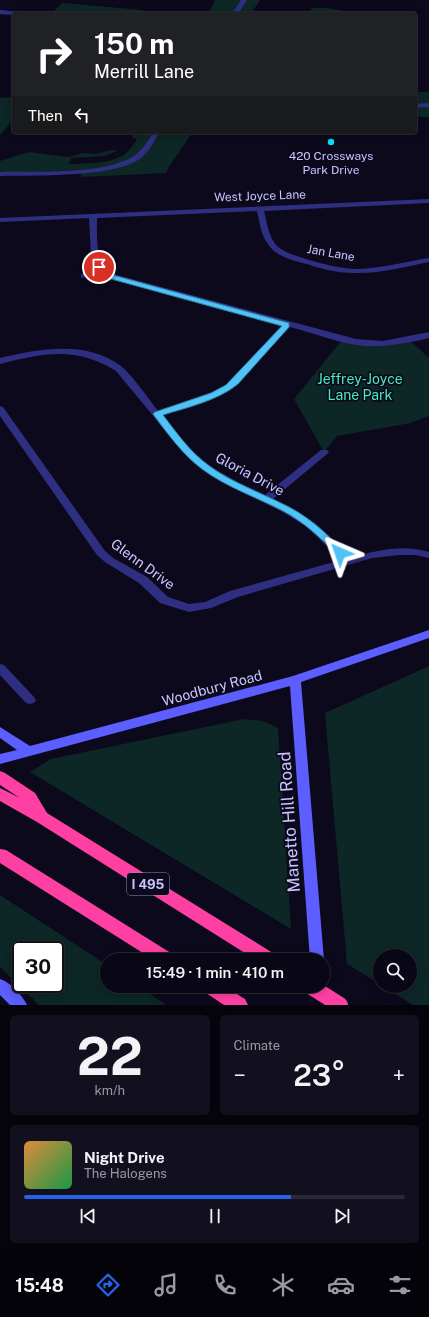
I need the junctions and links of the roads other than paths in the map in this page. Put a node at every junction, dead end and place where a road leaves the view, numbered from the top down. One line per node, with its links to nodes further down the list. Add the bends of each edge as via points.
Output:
1 (244, 0): 3 (street)
2 (0, 12): 4 (street)
3 (236, 12)
4 (12, 13)
5 (429, 105): 6 (street)
6 (417, 106)
7 (156, 134): 8 (street, via 141,154 106,168)
8 (0, 174)
9 (429, 201): 10 (street, West Joyce Lane)
10 (260, 208): 11 (street, West Joyce Lane); 13 (street, Jan Lane, via 270,243 285,255 298,260 353,271)
11 (93, 215): 12 (street, West Joyce Lane); 14 (street, via 95,253)
12 (0, 220)
13 (429, 260)
14 (101, 272): 15 (street); 16 (street, via 121,280)
15 (84, 276)
16 (287, 325): 17 (street, via 342,340 368,344 392,343); 20 (street, via 229,387 214,395)
17 (429, 335)
18 (0, 361): 20 (street, Gloria Drive, via 49,351 70,351 101,358 119,369)
19 (0, 409): 24 (street, Glenn Drive, via 102,553 143,580 164,600 189,608 207,605 234,594)
20 (158, 414): 22 (street, Gloria Drive, via 182,445 204,466)
21 (324, 452): 22 (street)
22 (266, 500): 24 (street, Gloria Drive, via 311,525)
23 (429, 555): 24 (street, Glenn Drive, via 406,551 388,552)
24 (348, 561)
25 (429, 634): 27 (main road, Woodbury Road)
26 (0, 668): 28 (street)
27 (295, 680): 30 (main road, Woodbury Road); 38 (main road, Manetto Hill Road)
28 (30, 700)
29 (0, 732): 30 (main road)
30 (29, 752): 31 (main road, Woodbury Road)
31 (0, 759)
32 (0, 777): 34 (highway, via 30,797)
33 (0, 794): 34 (highway, I 495)
34 (42, 818): 37 (highway, I 495)
35 (0, 855): 36 (highway)
36 (157, 953)
37 (259, 953)
38 (316, 953)
39 (0, 985): 43 (main road)
40 (220, 993): 44 (highway)
41 (319, 993): 45 (main road)
42 (321, 993): 46 (highway, bridge)
43 (20, 1005)
44 (239, 1005)
45 (320, 1005)
46 (340, 1005)

